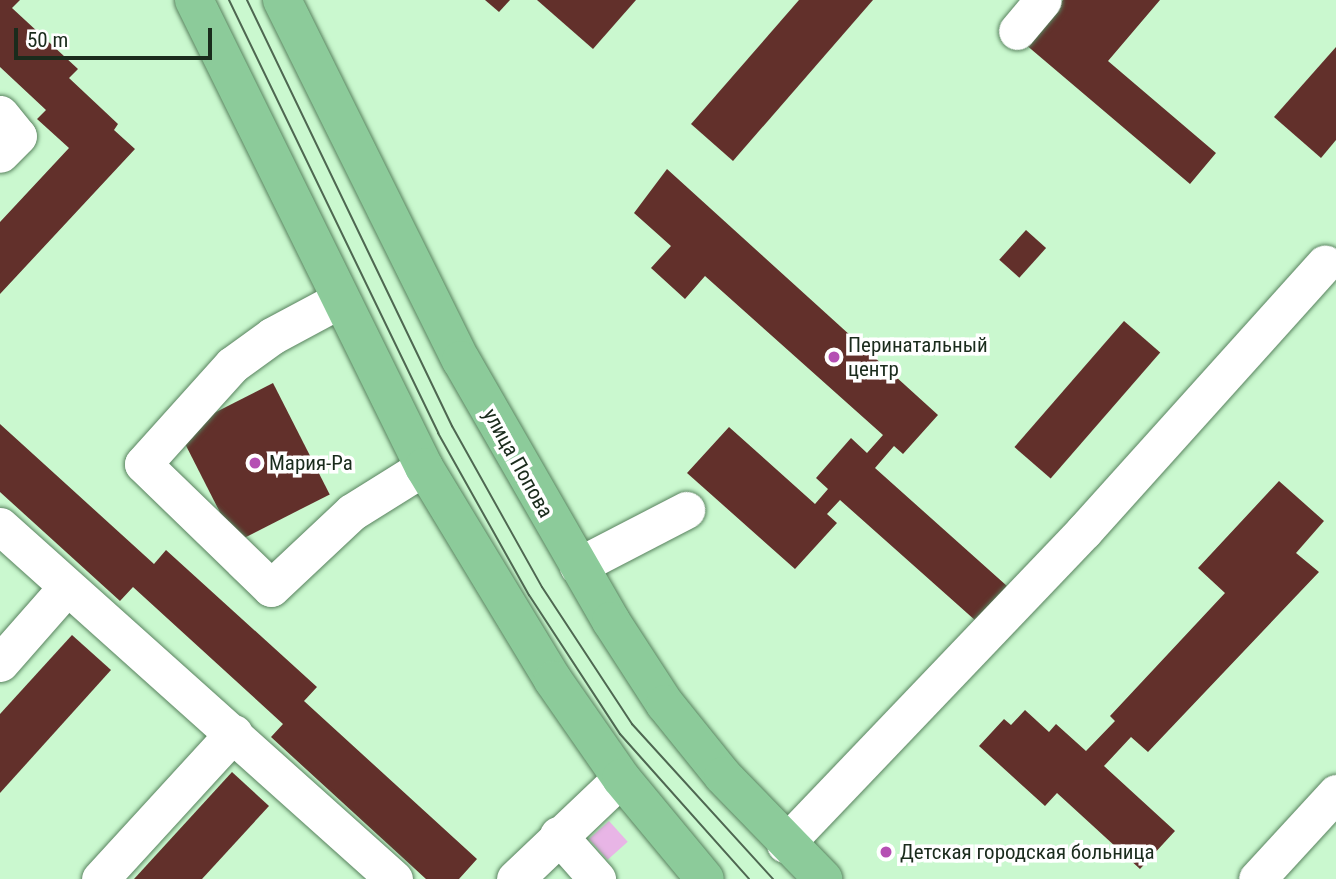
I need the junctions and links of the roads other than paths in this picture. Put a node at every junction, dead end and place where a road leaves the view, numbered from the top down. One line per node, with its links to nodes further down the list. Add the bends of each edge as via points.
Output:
1 (194, 0): 8 (main road)
2 (282, 0): 12 (main road, улица Попова, via 461,360)
3 (1043, 0): 4 (street)
4 (1017, 31)
5 (0, 114): 6 (street, via 18,136)
6 (0, 154)
7 (1325, 263): 19 (street, via 1084,531)
8 (340, 300): 9 (main road); 9 (street, via 272,336 232,365 142,464 271,588 352,512)
9 (424, 467): 16 (main road, via 540,660)
10 (686, 510): 12 (street)
11 (0, 526): 13 (street)
12 (578, 566): 19 (main road, улица Попова, via 665,704)
13 (66, 588): 14 (street); 15 (street)
14 (0, 663)
15 (234, 733): 20 (street); 21 (street)
16 (621, 778): 18 (street); 24 (main road)
17 (1336, 793): 26 (street)
18 (558, 835): 22 (street); 23 (street)
19 (785, 844): 25 (main road, улица Попова)
20 (100, 879)
21 (394, 879)
22 (515, 879)
23 (597, 879)
24 (705, 879)
25 (823, 879)
26 (1257, 879)

